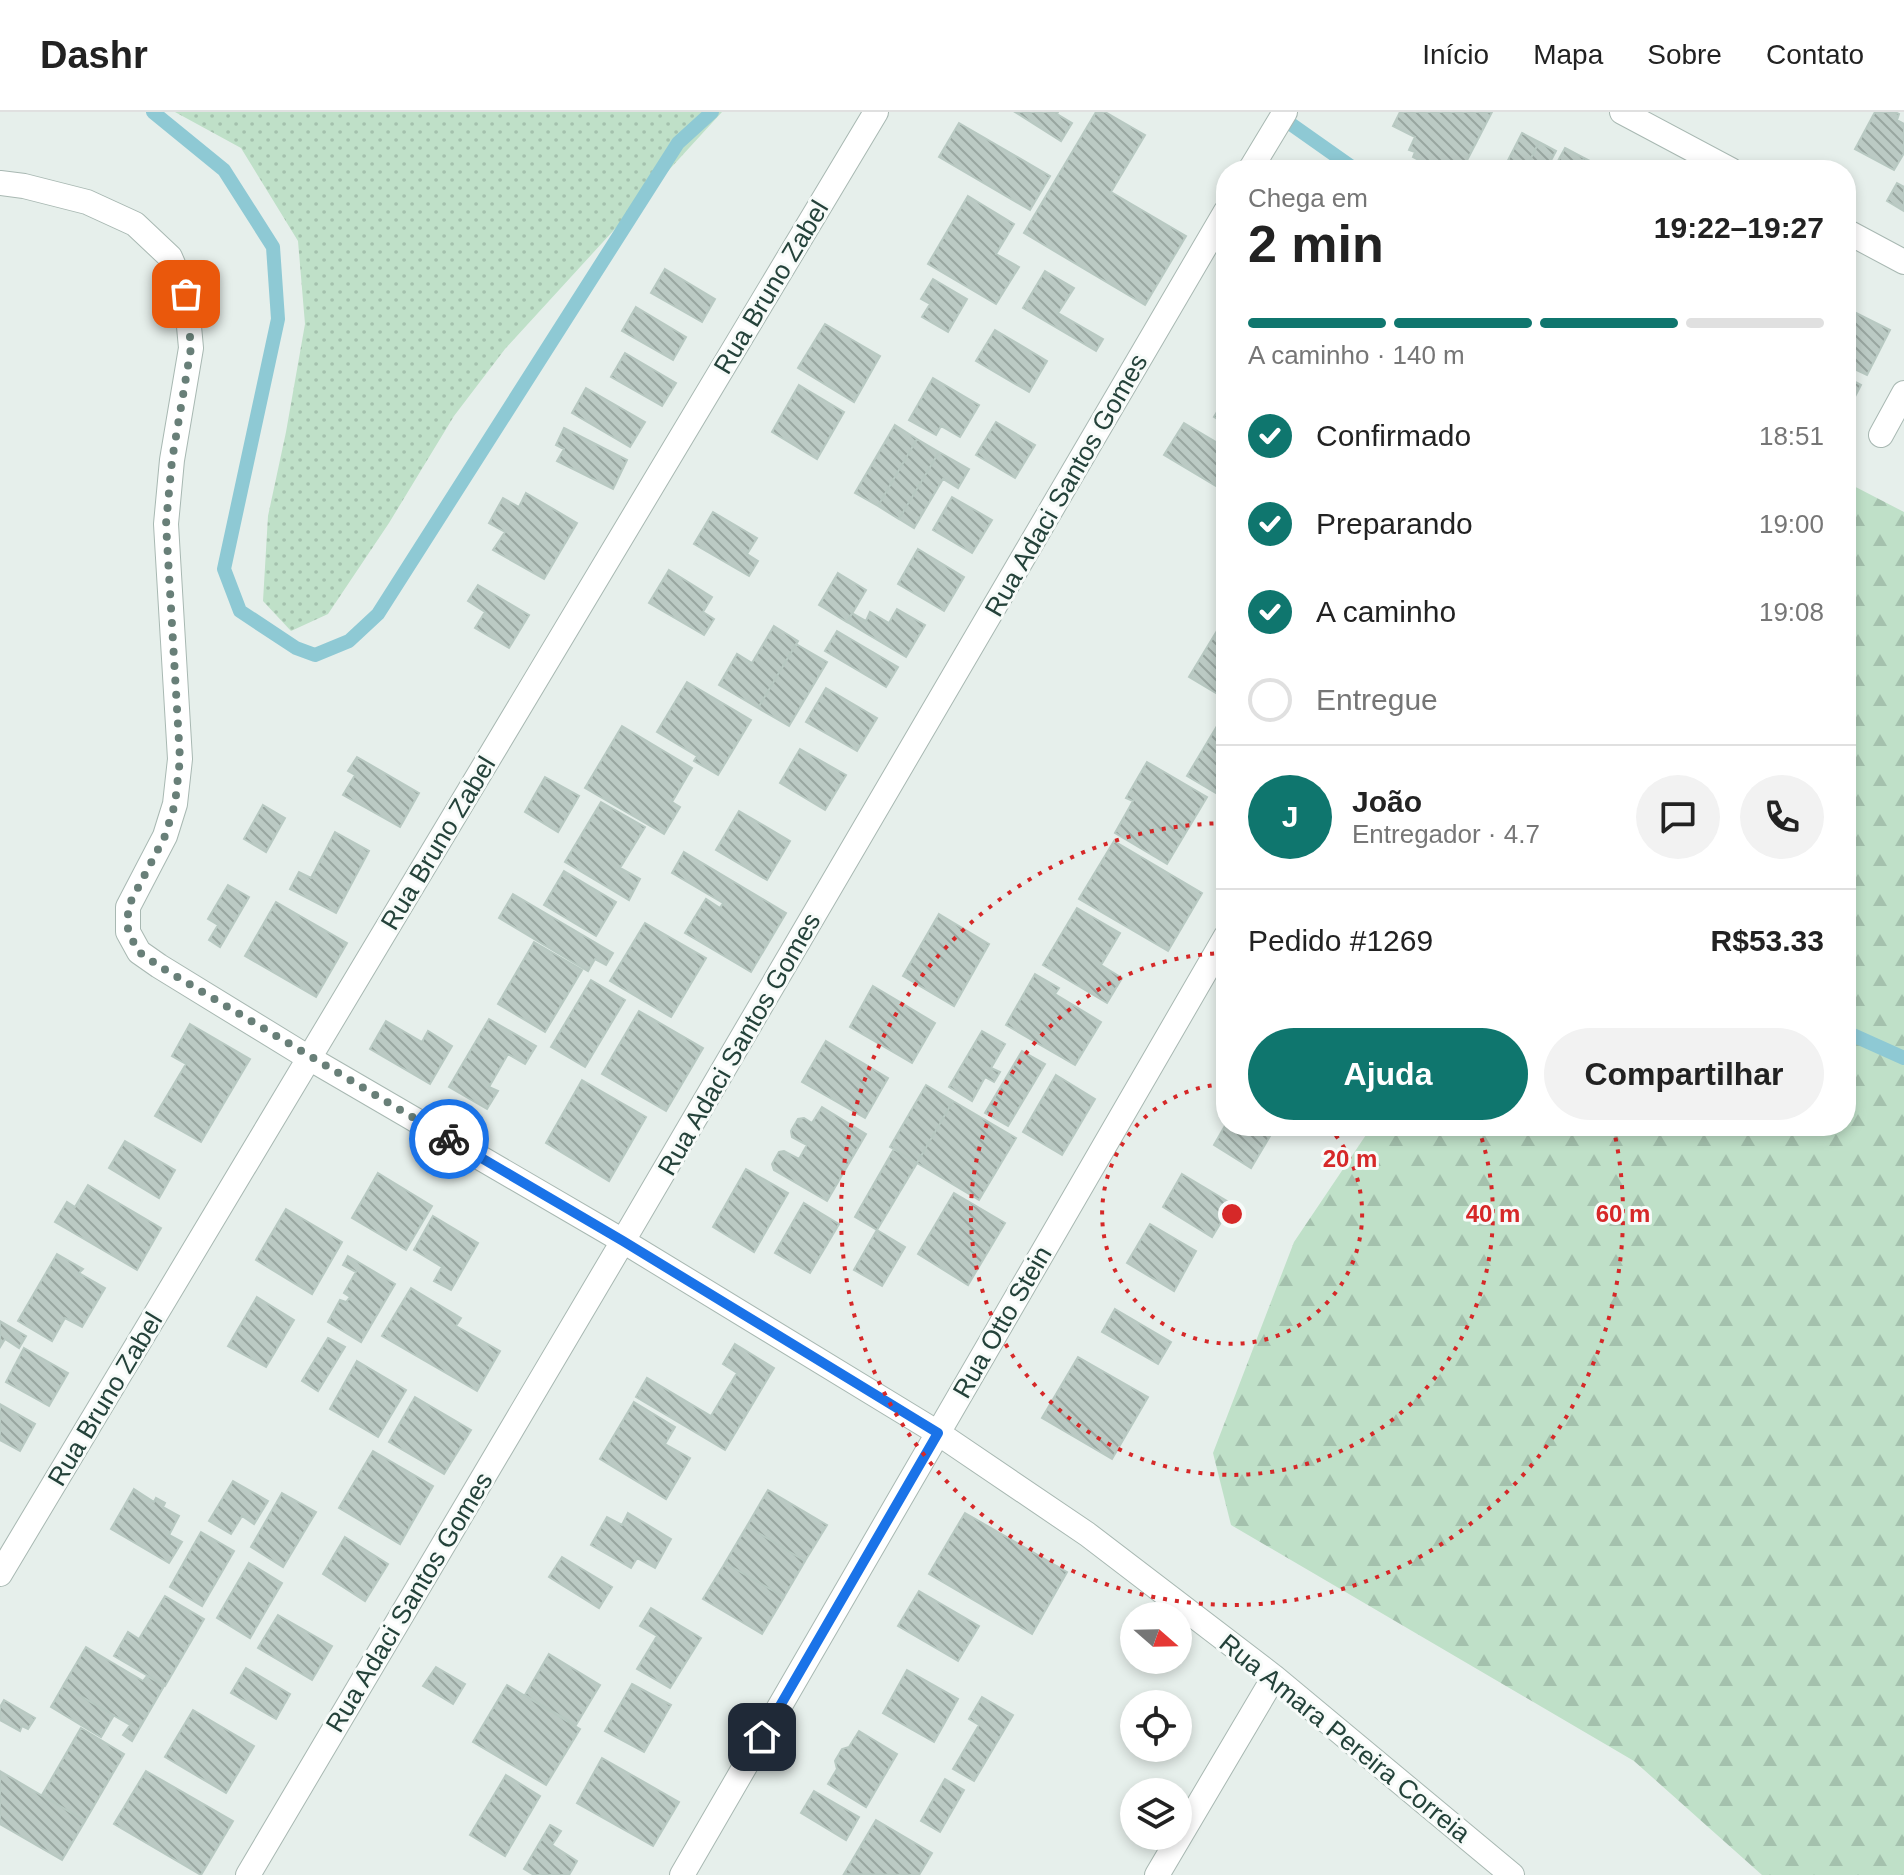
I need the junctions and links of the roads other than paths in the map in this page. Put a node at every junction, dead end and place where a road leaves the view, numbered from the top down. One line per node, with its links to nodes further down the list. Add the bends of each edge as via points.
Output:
1 (876, 112): 13 (street, Rua Bruno Zabel)
2 (1285, 112): 4 (street)
3 (1622, 112): 5 (street)
4 (1256, 160)
5 (1712, 160)
6 (0, 183): 13 (street, Rua Amara Pereira Correia, via 87,202 135,224 170,257 186,294 191,348 166,524 180,759 175,804 165,836 128,907 128,932 139,952 159,966)
7 (1216, 228): 14 (street, Rua Adaci Santos Gomes)
8 (1856, 236): 9 (street)
9 (1904, 262)
10 (1904, 393): 11 (street)
11 (1881, 435)
12 (1216, 953): 15 (street, Rua Otto Stein)
13 (309, 1058): 14 (street, Rua Amara Pereira Correia); 16 (street, Rua Bruno Zabel)
14 (623, 1241): 15 (street, Rua Amara Pereira Correia); 18 (street, Rua Adaci Santos Gomes)
15 (938, 1433): 17 (street, Rua Amara Pereira Correia, via 1087,1534); 19 (street, Rua Otto Stein)
16 (0, 1574)
17 (1274, 1677): 20 (street); 21 (street, Rua Amara Pereira Correia)
18 (248, 1875)
19 (682, 1875)
20 (1157, 1875)
21 (1512, 1875)

